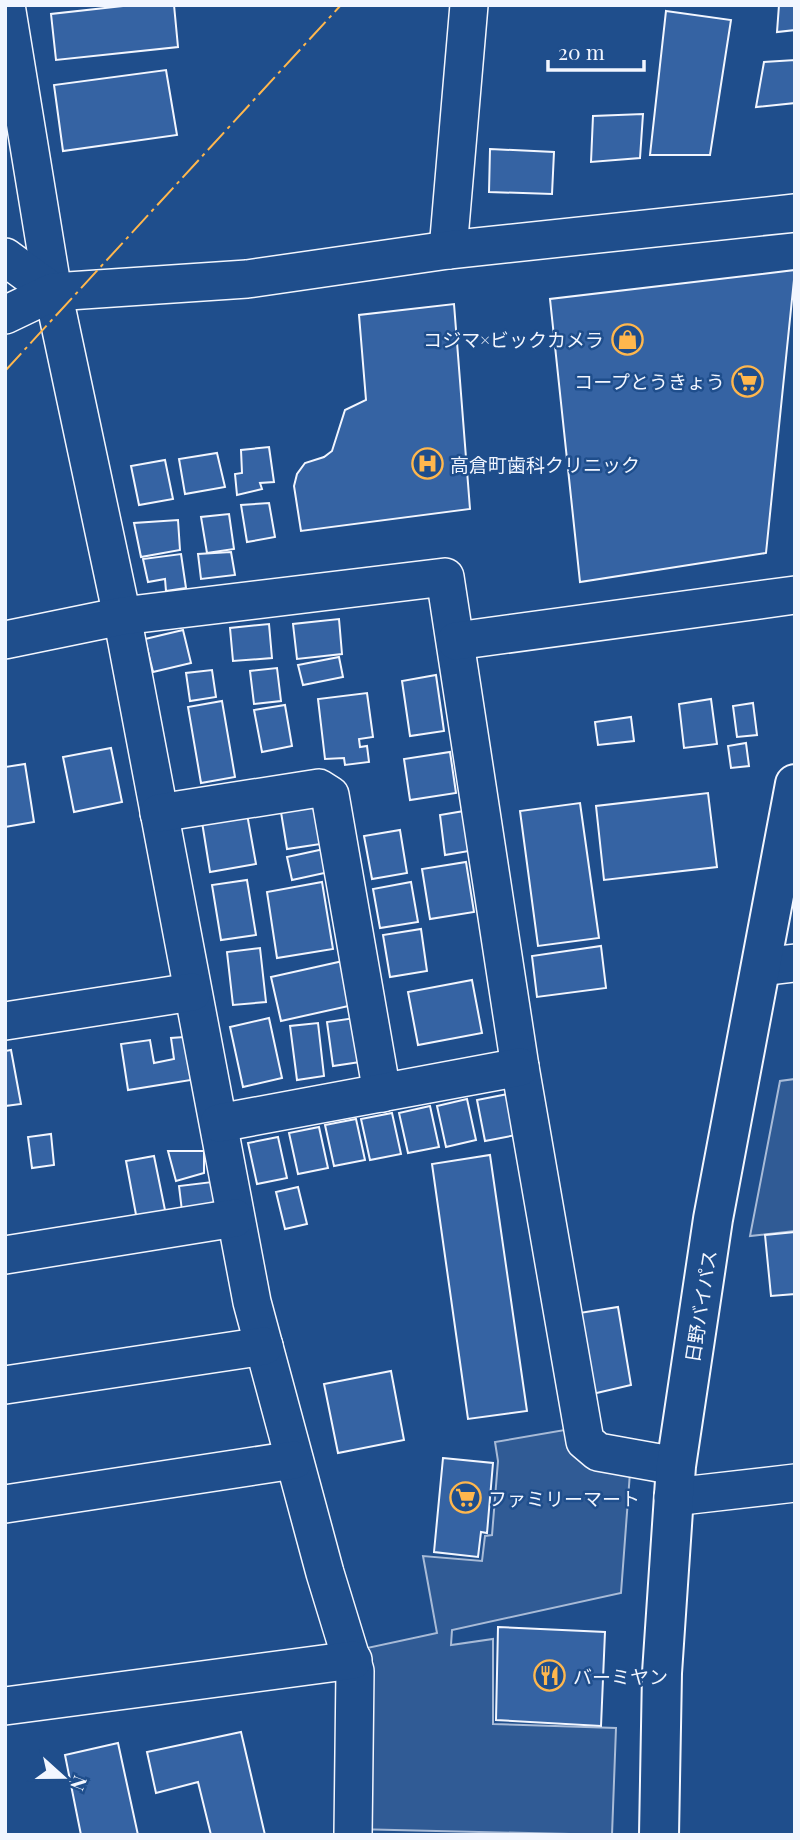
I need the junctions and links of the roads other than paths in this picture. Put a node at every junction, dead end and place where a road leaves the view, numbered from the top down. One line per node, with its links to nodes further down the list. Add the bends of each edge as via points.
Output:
1 (6, 5): 6 (street)
2 (469, 5): 4 (street)
3 (795, 214): 4 (street)
4 (448, 250): 6 (street, via 247,279)
5 (5, 257): 6 (street)
6 (53, 292): 7 (street); 9 (street)
7 (5, 315)
8 (795, 595): 11 (street)
9 (122, 616): 10 (street); 11 (street, via 445,577); 13 (street)
10 (5, 640)
11 (456, 641): 17 (street)
12 (795, 783): 14 (highway, 日野バイパス)
13 (159, 813): 15 (street); 18 (street, via 319,788 330,795)
14 (778, 965): 25 (highway, 日野バイパス, via 713,1219)
15 (192, 992): 16 (street); 19 (street)
16 (5, 1021)
17 (520, 1068): 18 (street); 25 (street, via 585,1441 598,1452)
18 (382, 1093): 19 (street)
19 (219, 1123): 20 (street)
20 (235, 1218): 21 (street); 22 (street)
21 (5, 1255)
22 (264, 1346): 23 (street); 24 (street)
23 (5, 1385)
24 (294, 1460): 27 (street); 28 (street)
25 (674, 1481): 26 (street); 31 (highway, 日野バイパス, via 662,1673)
26 (795, 1483)
27 (5, 1504)
28 (352, 1660): 29 (street); 30 (street)
29 (5, 1706)
30 (353, 1835)
31 (659, 1835)

